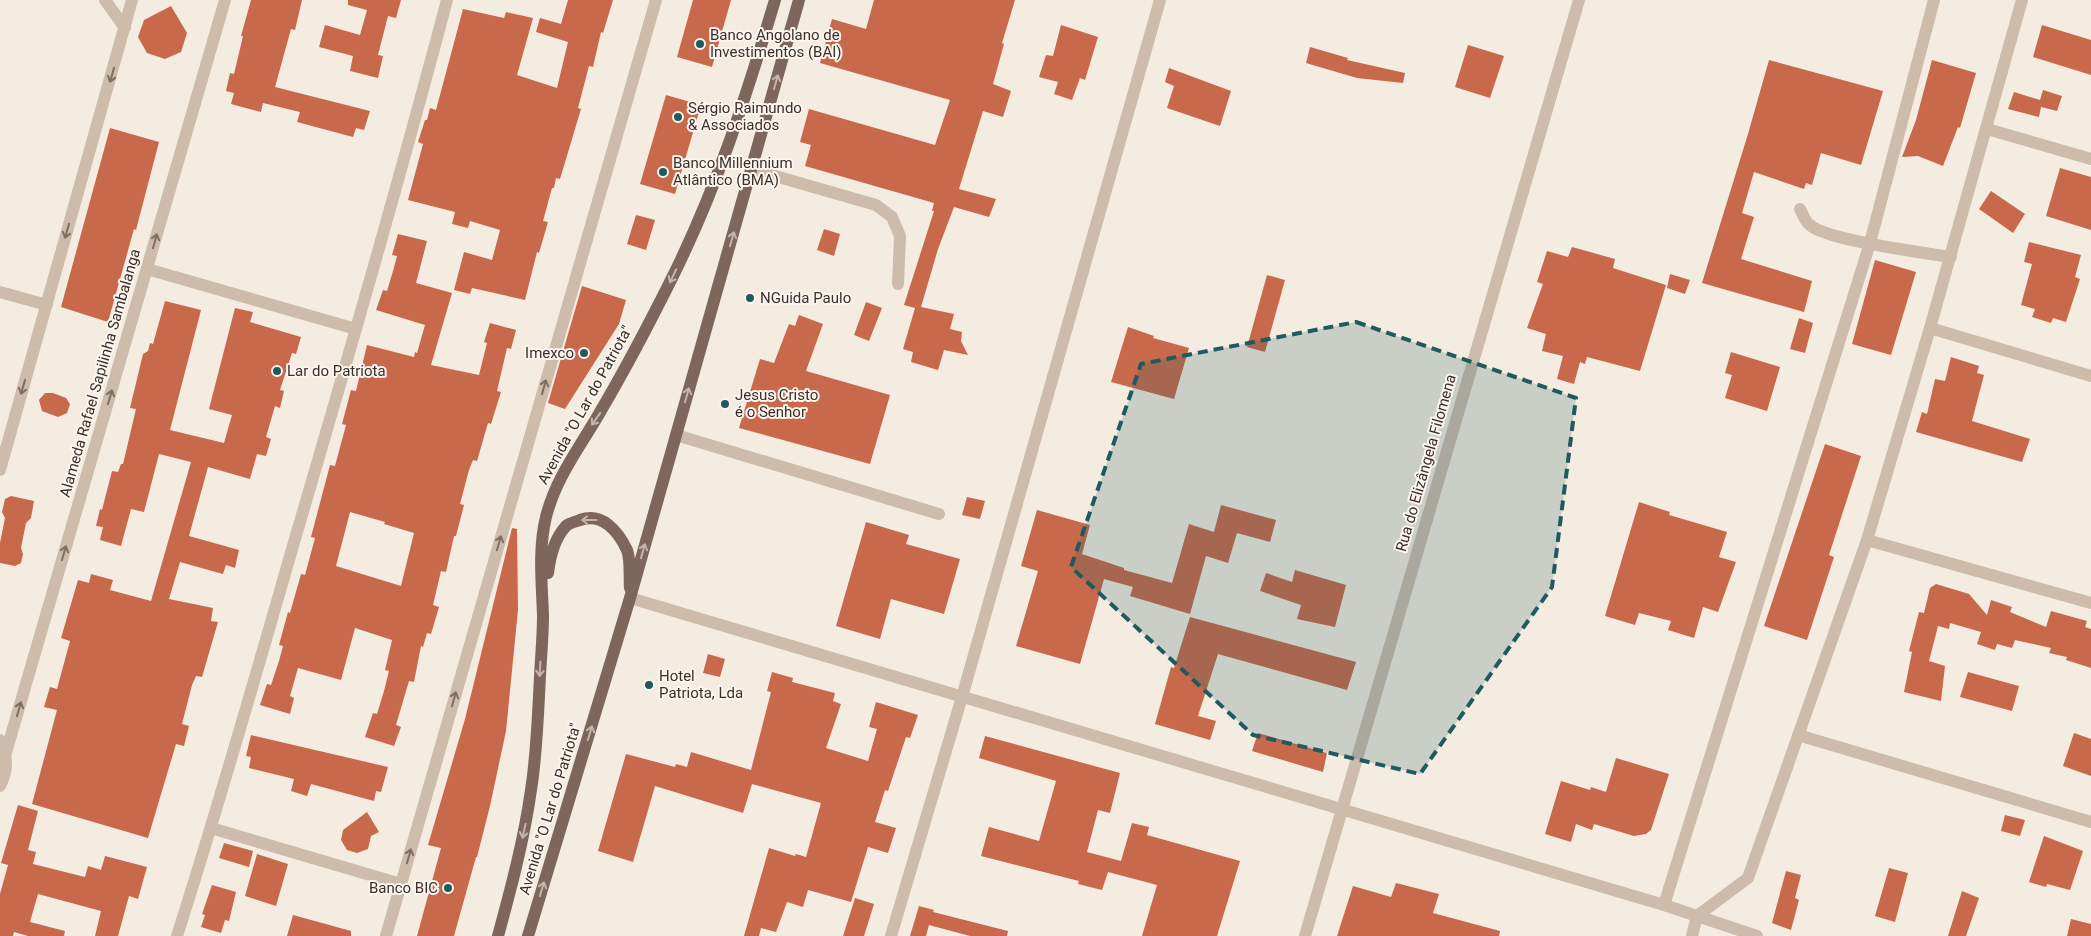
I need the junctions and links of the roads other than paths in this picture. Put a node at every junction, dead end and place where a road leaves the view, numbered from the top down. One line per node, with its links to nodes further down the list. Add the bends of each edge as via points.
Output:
1 (105, 0): 12 (street)
2 (132, 0): 12 (street)
3 (225, 0): 19 (street, Alameda Rafael Sapilinha Sambalanga, one-way to 3)
4 (447, 0): 24 (street)
5 (656, 0): 41 (street, one-way to 5)
6 (775, 0): 32 (main road, Avenida "O Lar do Patriota", one-way to 32, via 740,118 709,196 645,330 556,486 546,517 541,550)
7 (800, 0): 15 (main road, Avenida "O Lar do Patriota", one-way to 7)
8 (1160, 0): 33 (street)
9 (1579, 0): 38 (street, Rua do Elizângela Filomena)
10 (1934, 0): 17 (street)
11 (2022, 0): 13 (street)
12 (124, 28): 22 (street, one-way to 22)
13 (1987, 129): 14 (street); 18 (street)
14 (2091, 159)
15 (751, 169): 20 (street, via 876,205 892,218 900,236); 26 (main road, Avenida "O Lar do Patriota", one-way to 15)
16 (1800, 209): 17 (street, via 1809,225 1819,231)
17 (1870, 243): 18 (street); 42 (street)
18 (1951, 257): 23 (street)
19 (147, 269): 24 (street); 36 (street, Alameda Rafael Sapilinha Sambalanga, one-way to 19)
20 (898, 284)
21 (0, 292): 22 (street)
22 (47, 305): 27 (street, one-way to 27)
23 (1930, 328): 25 (street); 29 (street)
24 (356, 329): 40 (street)
25 (2091, 376)
26 (676, 435): 28 (street); 30 (main road, Avenida "O Lar do Patriota", one-way to 26)
27 (0, 470)
28 (939, 514)
29 (1867, 540): 31 (street); 34 (street)
30 (630, 598): 32 (main road, one-way to 32, via 628,552 617,533 604,520 585,518 567,524 557,537 550,558); 33 (street); 47 (main road, Avenida "O Lar do Patriota", one-way to 30)
31 (2091, 603)
32 (543, 621): 46 (main road, Avenida "O Lar do Patriota", one-way to 46, via 532,788)
33 (962, 696): 38 (street); 48 (street)
34 (1798, 736): 39 (street); 43 (street, via 1748,878)
35 (0, 740): 36 (street, Alameda Rafael Sapilinha Sambalanga)
36 (5, 756): 37 (street, Alameda Rafael Sapilinha Sambalanga, via 7,762)
37 (0, 786)
38 (1342, 809): 42 (street); 49 (street, Rua do Elizângela Filomena)
39 (2091, 822)
40 (211, 828): 41 (street); 44 (street)
41 (401, 884): 45 (street)
42 (1664, 905): 43 (street)
43 (1698, 916): 50 (street); 51 (street)
44 (177, 936)
45 (386, 936)
46 (498, 936)
47 (528, 936)
48 (891, 936)
49 (1305, 936)
50 (1692, 936)
51 (1757, 936)

